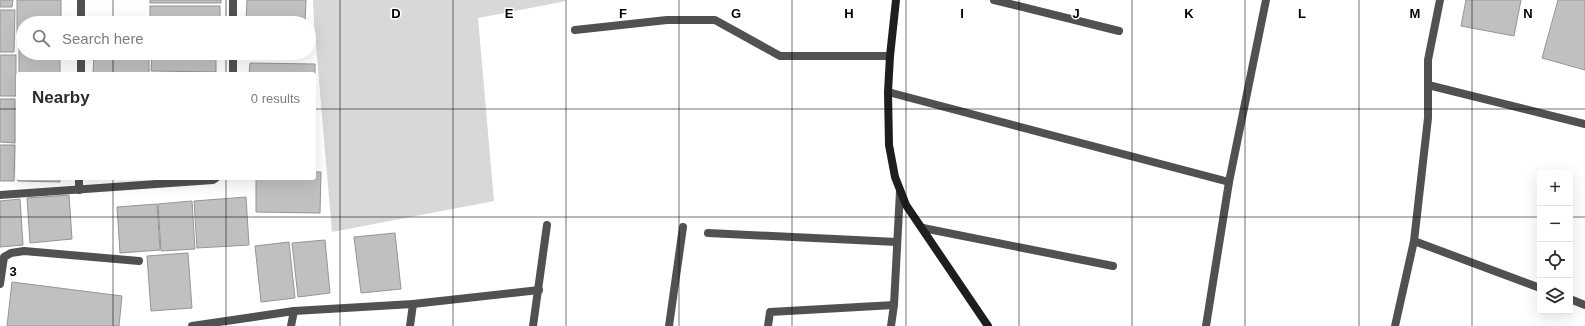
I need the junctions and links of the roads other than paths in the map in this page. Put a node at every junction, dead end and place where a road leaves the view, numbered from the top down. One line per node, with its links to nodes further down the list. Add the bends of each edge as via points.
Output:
1 (81, 0): 7 (street)
2 (233, 0): 8 (street)
3 (896, 0): 11 (street)
4 (994, 0): 10 (street)
5 (1266, 0): 21 (street)
6 (1440, 0): 16 (street, via 1428,60)
7 (81, 16)
8 (233, 16)
9 (575, 30): 11 (street, via 667,20 715,20 780,56)
10 (1119, 31)
11 (890, 56): 17 (street)
12 (81, 60): 14 (street)
13 (233, 60): 15 (street)
14 (81, 72)
15 (233, 72)
16 (1428, 85): 18 (street); 29 (street, via 1428,118)
17 (888, 92): 21 (street); 23 (street, via 889,145)
18 (1585, 124)
19 (79, 180): 22 (street)
20 (213, 180): 22 (street)
21 (1229, 182): 49 (street)
22 (79, 190): 24 (street)
23 (900, 191): 27 (street); 30 (street)
24 (0, 195)
25 (547, 225): 35 (street)
26 (683, 227): 45 (street)
27 (922, 228): 32 (street); 48 (street)
28 (708, 233): 30 (street)
29 (1414, 241): 34 (street); 50 (street)
30 (897, 242): 38 (street)
31 (139, 261): 33 (street, via 24,251 11,253 4,257)
32 (1113, 266)
33 (0, 284)
34 (1537, 287)
35 (539, 290): 37 (street); 44 (street)
36 (1573, 300): 39 (street)
37 (412, 304): 40 (street); 43 (street)
38 (894, 304): 46 (street, via 770,312); 47 (street)
39 (1585, 304)
40 (294, 311): 41 (street); 42 (street)
41 (192, 326)
42 (291, 326)
43 (410, 326)
44 (533, 326)
45 (669, 326)
46 (768, 326)
47 (891, 326)
48 (988, 326)
49 (1206, 326)
50 (1395, 326)

